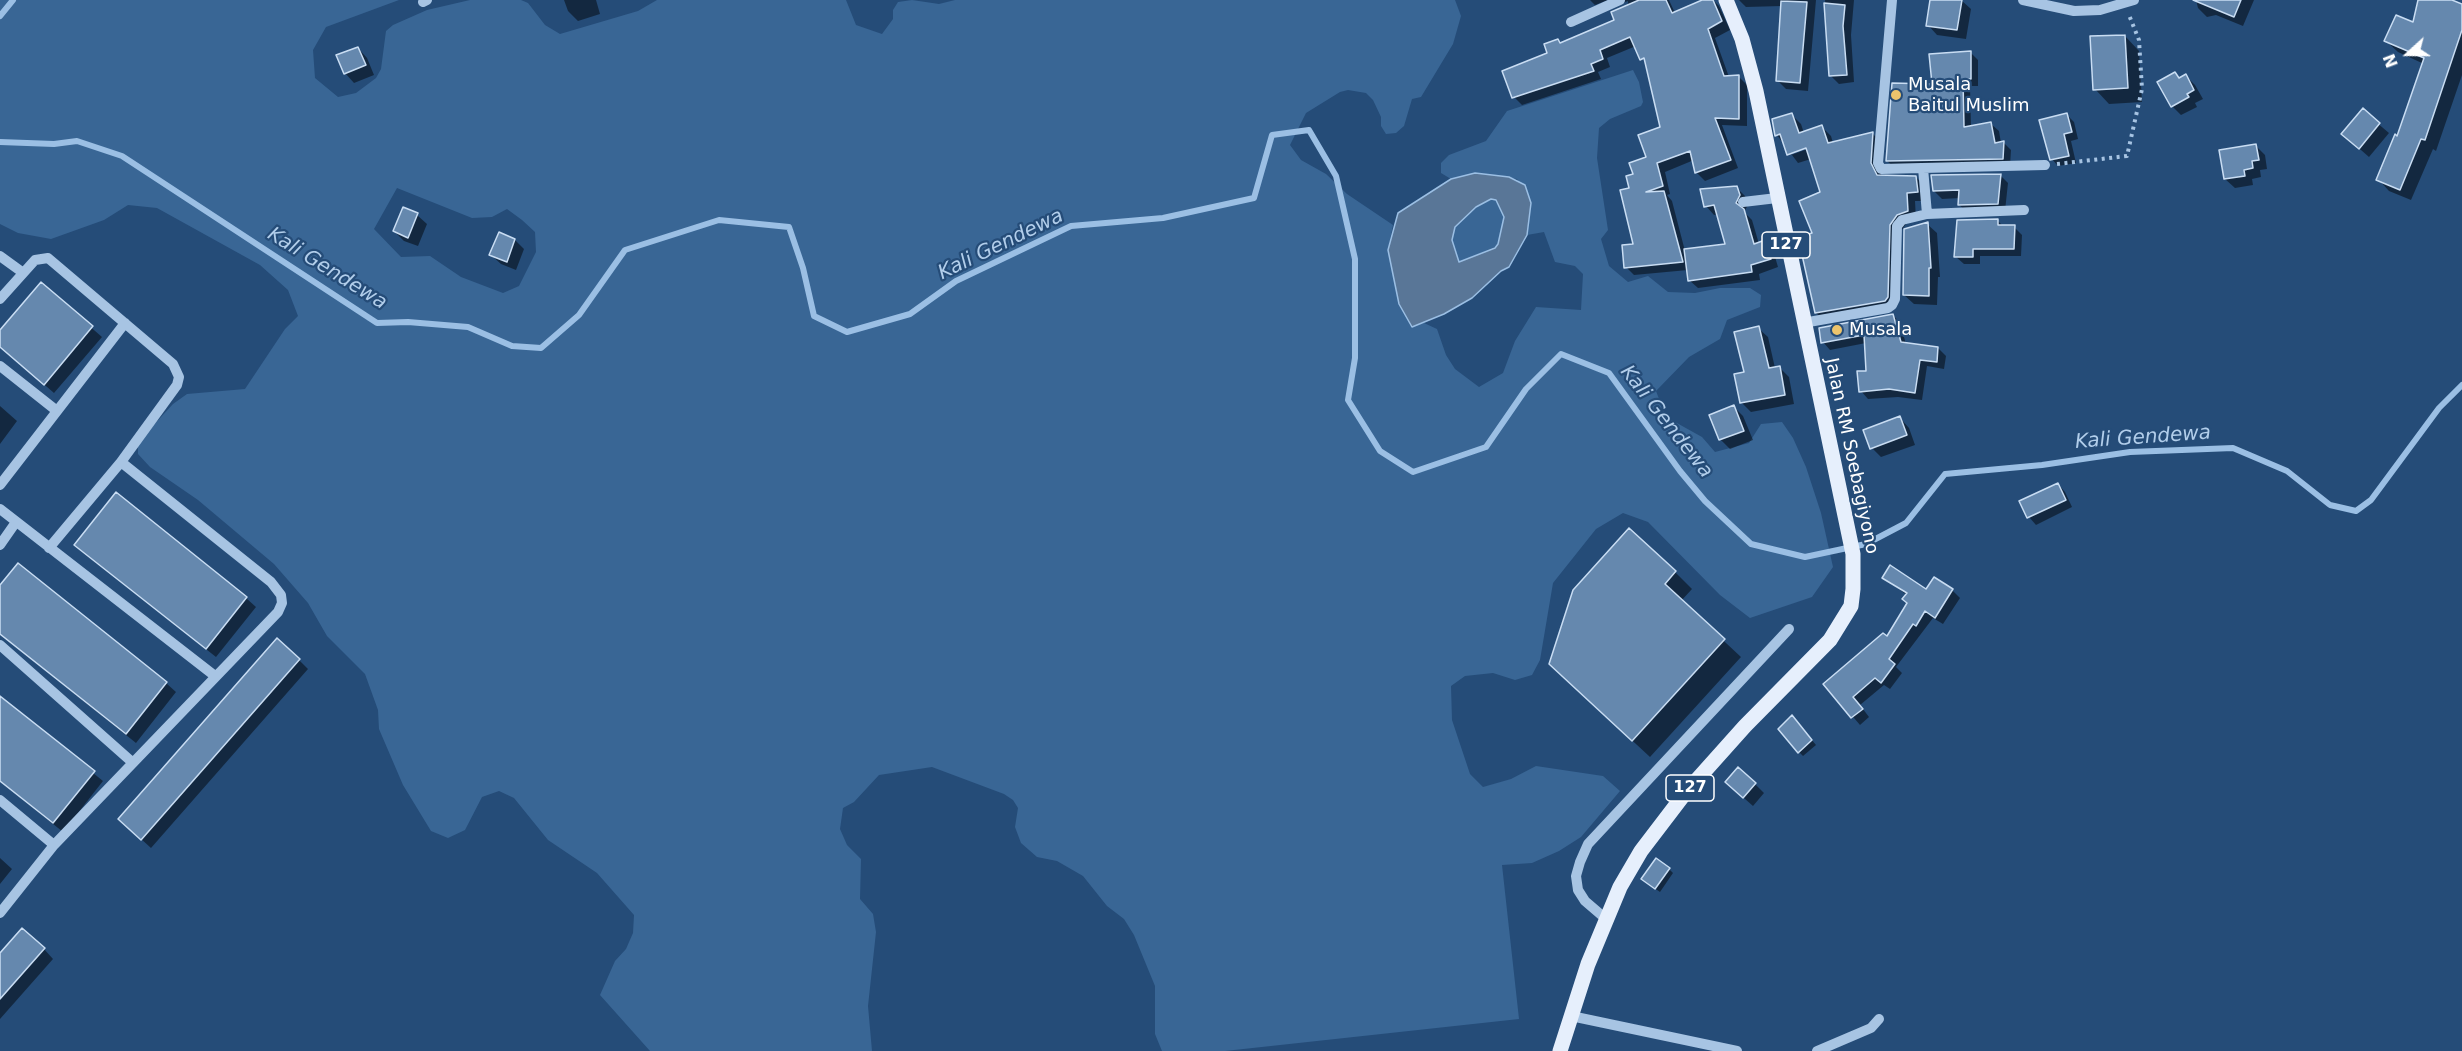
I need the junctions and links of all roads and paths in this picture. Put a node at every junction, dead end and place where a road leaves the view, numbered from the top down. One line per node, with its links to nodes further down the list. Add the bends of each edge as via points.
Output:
1 (1620, 0): 6 (street)
2 (1726, 0): 9 (main road, Jalan RM Soebagiyono / 127, via 1756,91)
3 (1892, 0): 8 (street, via 1879,167)
4 (2023, 0): 5 (street, via 2074,11 2100,10)
5 (2129, 2): 7 (path, via 2139,40 2142,89 2127,156)
6 (1571, 22)
7 (2044, 165): 8 (street)
8 (1923, 168): 12 (street)
9 (1777, 198): 10 (street); 17 (main road, Jalan RM Soebagiyono / 127)
10 (1743, 202)
11 (2024, 210): 12 (street)
12 (1927, 214): 17 (street, via 1902,220 1897,226 1892,305)
13 (0, 256): 14 (street)
14 (22, 272): 15 (street); 16 (street, via 35,260 52,259)
15 (0, 299)
16 (124, 323): 19 (street); 20 (street, via 172,364 178,377 177,385)
17 (1803, 323): 33 (main road, Jalan RM Soebagiyono / 127, via 1853,554 1851,606 1830,640 1744,726 1662,821 1620,887)
18 (0, 366): 19 (street)
19 (57, 411): 21 (street)
20 (121, 462): 25 (street); 28 (street, via 241,556 272,582 281,595 278,612)
21 (0, 485)
22 (0, 509): 23 (street)
23 (16, 522): 24 (street); 25 (street)
24 (0, 544)
25 (49, 548): 28 (street)
26 (1789, 629): 33 (street, via 1588,844 1576,876 1578,890)
27 (0, 645): 29 (street)
28 (214, 676): 29 (street)
29 (132, 762): 31 (street)
30 (0, 800): 31 (street)
31 (54, 845): 32 (street)
32 (0, 913)
33 (1606, 919): 34 (main road, Jalan RM Soebagiyono / 127)
34 (1571, 1016): 36 (main road, Jalan RM Soebagiyono / 127); 37 (street)
35 (1879, 1019): 38 (street, via 1871,1028)
36 (1560, 1051)
37 (1737, 1051)
38 (1817, 1051)

